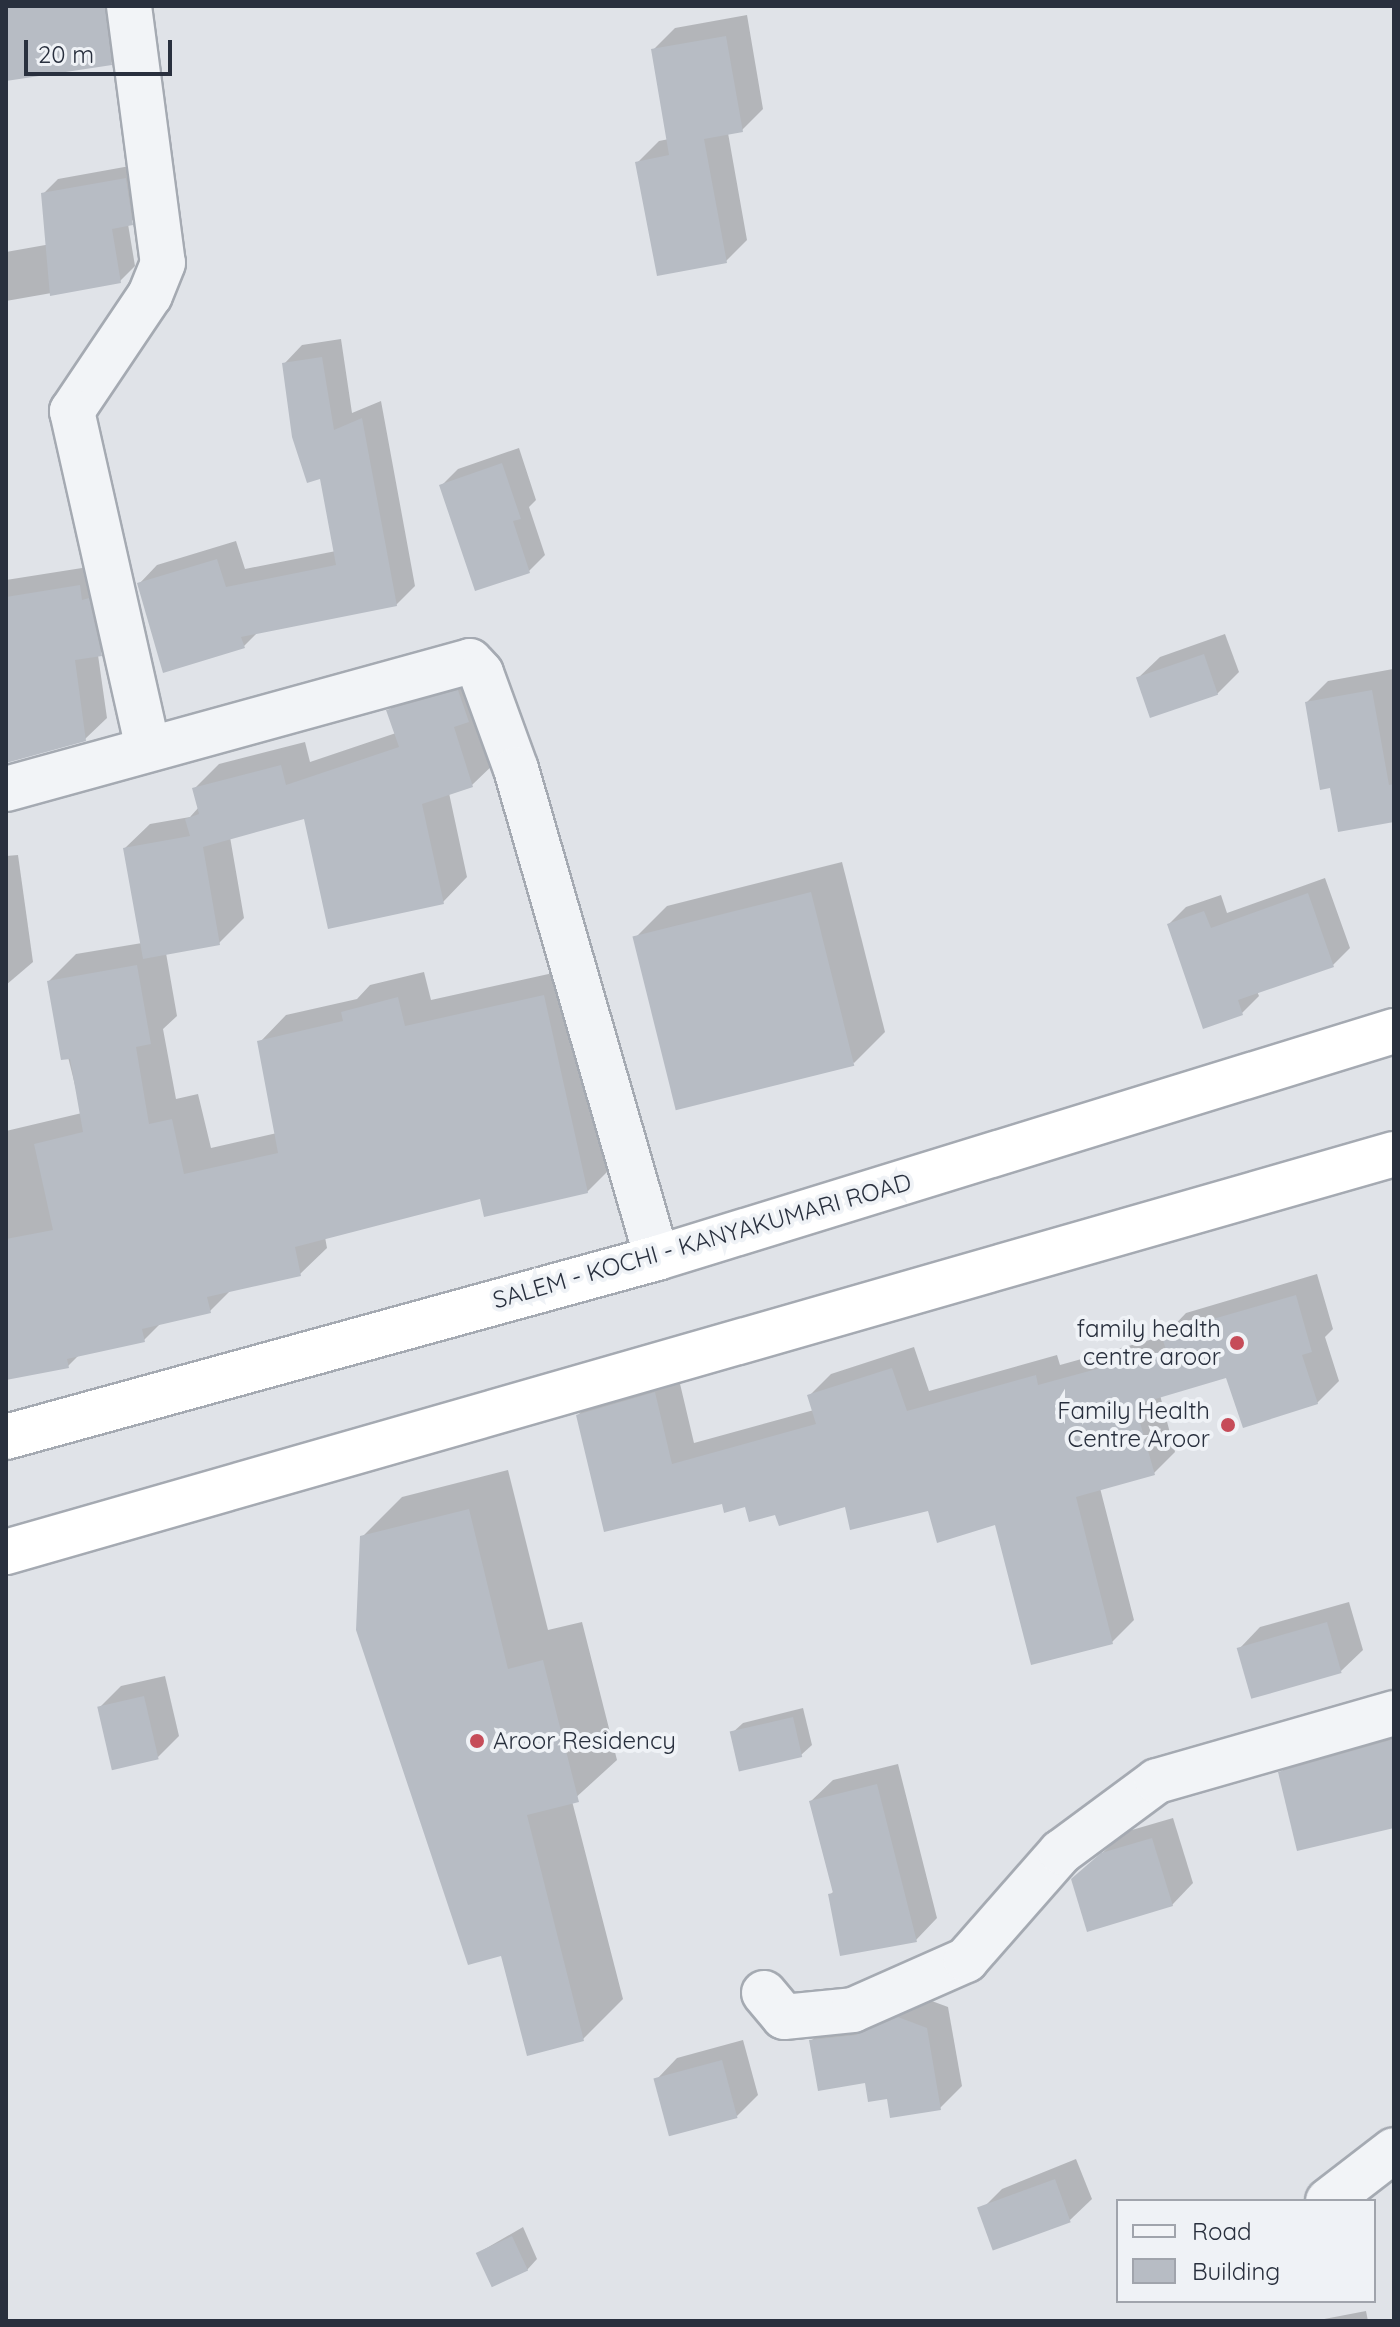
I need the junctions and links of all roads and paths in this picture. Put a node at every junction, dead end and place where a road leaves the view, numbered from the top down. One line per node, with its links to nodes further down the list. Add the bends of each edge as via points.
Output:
1 (129, 6): 2 (street, via 163,263 150,295 72,411)
2 (148, 748): 3 (street); 6 (street, via 470,661 481,673 516,769)
3 (6, 789)
4 (1394, 1031): 6 (highway, SALEM - KOCHI - KANYAKUMARI ROAD)
5 (1394, 1154): 8 (highway)
6 (657, 1258): 7 (highway, SALEM - KOCHI - KANYAKUMARI ROAD)
7 (6, 1437)
8 (6, 1552)
9 (1394, 1713): 10 (street, via 1157,1781 1061,1852 966,1960 952,1967 853,2010 784,2017)
10 (764, 1993)
11 (1394, 2150): 12 (street)
12 (1331, 2199)

